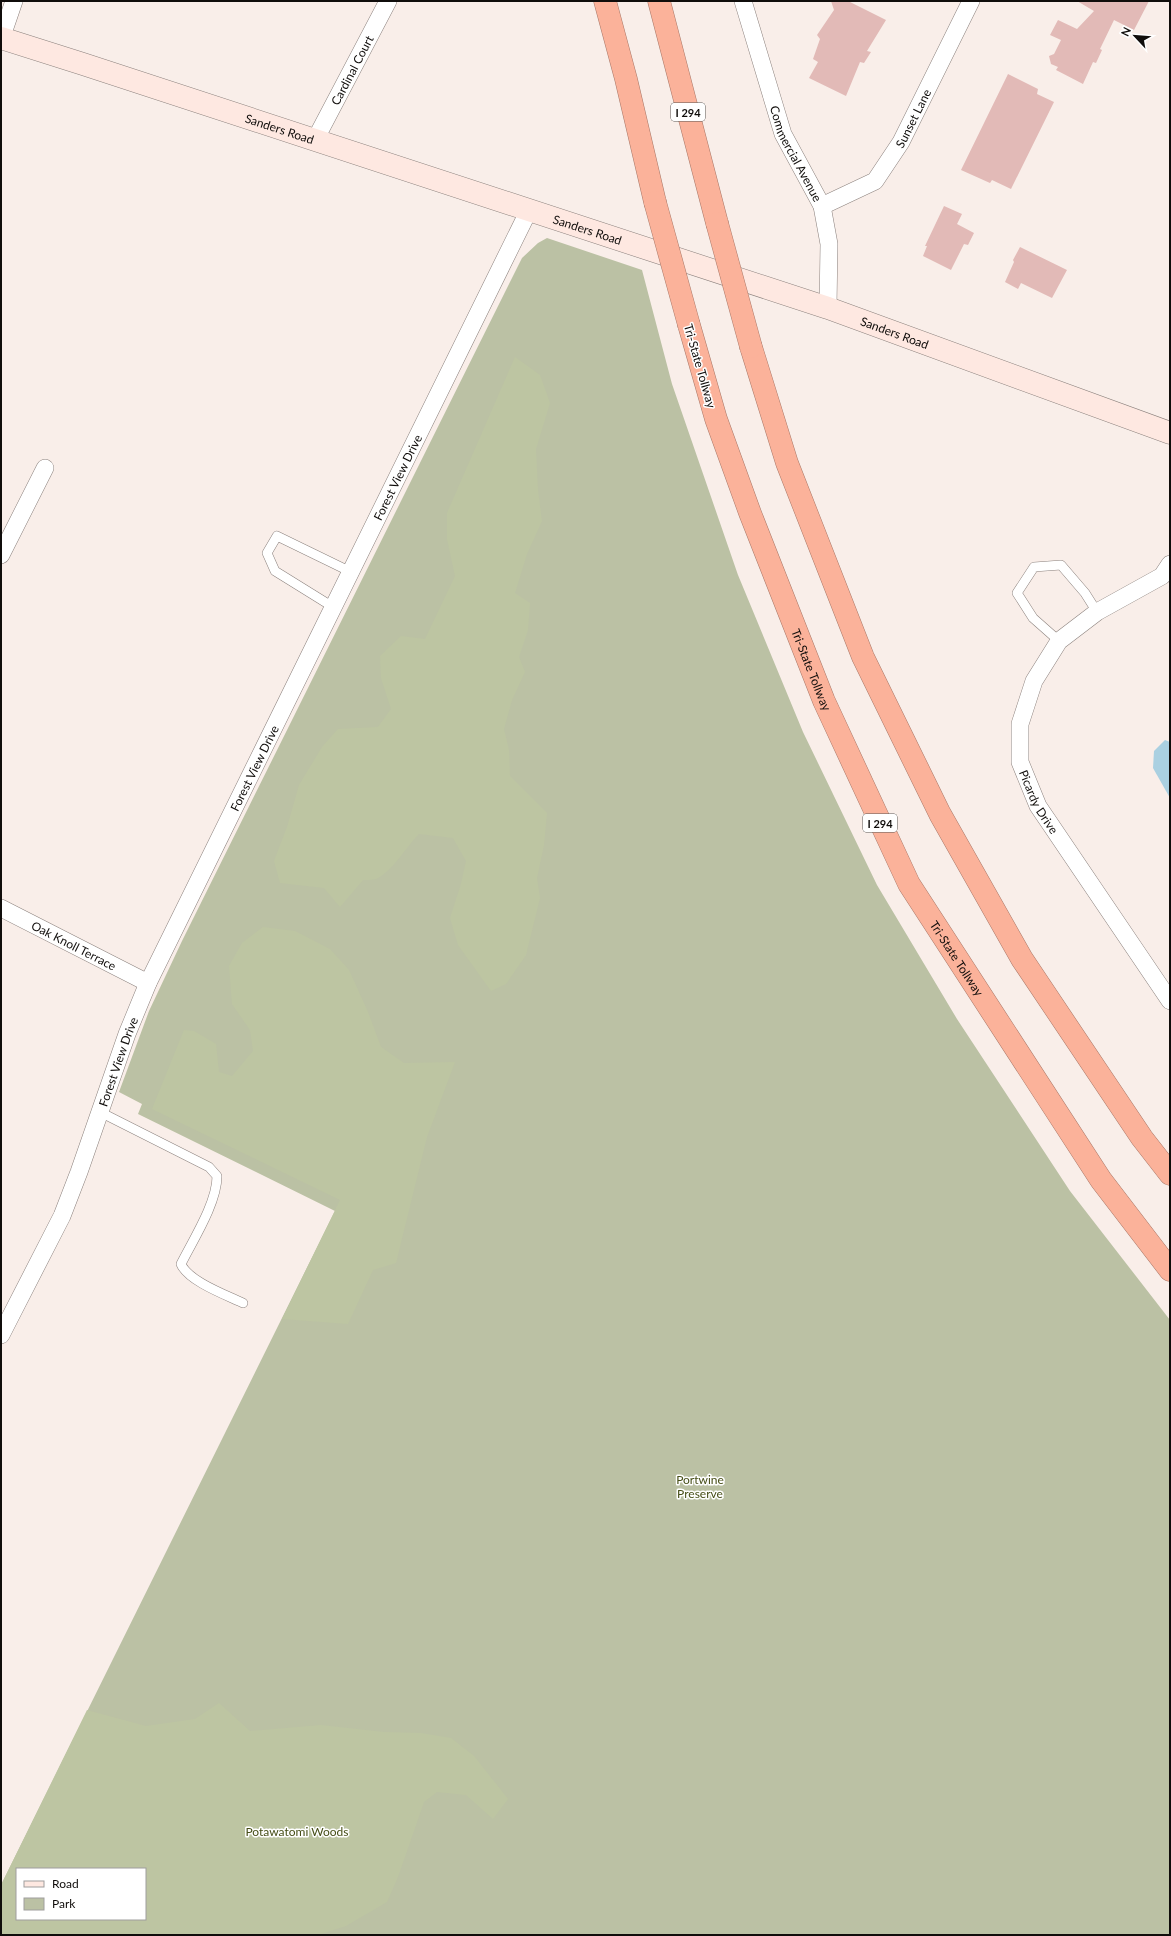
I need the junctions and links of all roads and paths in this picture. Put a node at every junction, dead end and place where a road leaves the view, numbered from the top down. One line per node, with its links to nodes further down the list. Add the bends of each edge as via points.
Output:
1 (14, 1): 7 (street)
2 (388, 1): 8 (street, Cardinal Court)
3 (605, 1): 25 (highway, Tri-State Tollway / I 294, bridge, via 655,202 716,419 824,701 909,884 1101,1180)
4 (659, 1): 24 (highway, I 294, bridge, via 751,347 787,463 861,650 940,814 1022,959 1142,1138)
5 (743, 1): 9 (street, Commercial Avenue, via 783,134)
6 (971, 1): 9 (street, Sunset Lane, via 901,142 875,181)
7 (1, 39): 8 (main road, Sanders Road)
8 (315, 140): 10 (main road, Sanders Road)
9 (822, 206): 11 (street, Commercial Avenue, via 829,244)
10 (529, 210): 11 (main road, Sanders Road); 15 (street, Forest View Drive)
11 (828, 308): 12 (main road, Sanders Road)
12 (1170, 433)
13 (44, 468): 14 (street)
14 (1, 555)
15 (351, 572): 17 (street, Forest View Drive); 17 (lane, via 277,536 268,553 275,571)
16 (1167, 575): 18 (street, Picardy Drive)
17 (333, 607): 21 (street, Forest View Drive)
18 (1097, 612): 19 (street, Picardy Drive); 19 (lane, via 1085,593 1061,565 1034,567 1017,593 1033,618)
19 (1059, 641): 22 (street, Picardy Drive, via 1034,681 1020,724 1020,762 1038,806)
20 (1, 908): 21 (street, Oak Knoll Terrace)
21 (148, 983): 23 (street, Forest View Drive, via 126,1034)
22 (1170, 1001)
23 (100, 1112): 26 (lane, via 209,1167 217,1176 217,1186 208,1209 181,1264 184,1271 194,1279); 27 (street, Forest View Drive, via 62,1216)
24 (1170, 1174)
25 (1170, 1270)
26 (243, 1303)
27 (1, 1335)

